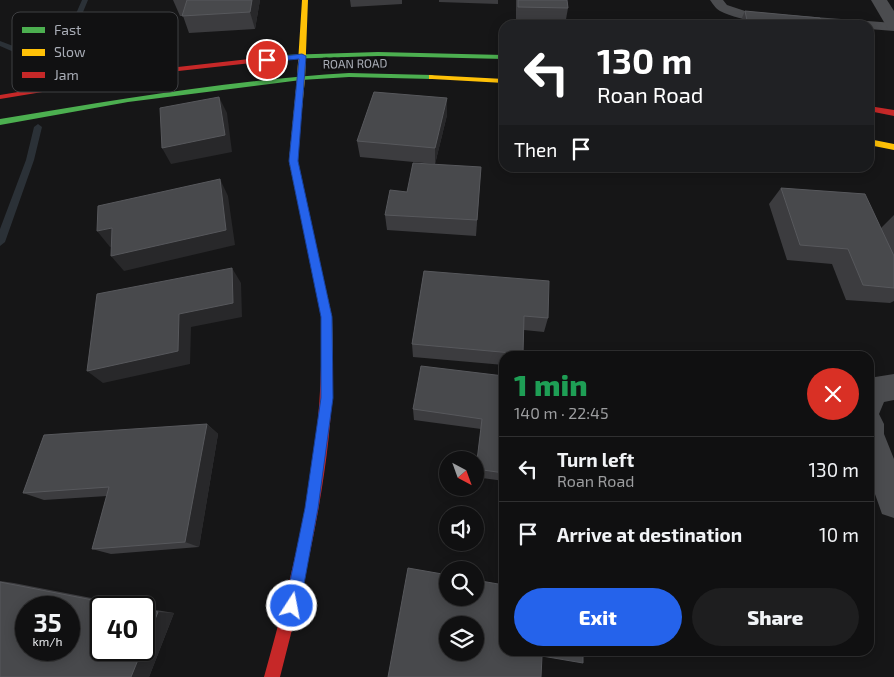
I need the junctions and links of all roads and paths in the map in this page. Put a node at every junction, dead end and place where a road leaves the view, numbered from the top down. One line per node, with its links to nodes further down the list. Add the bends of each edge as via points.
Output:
1 (305, 0): 7 (street)
2 (716, 0): 4 (lane, via 723,8 746,16)
3 (879, 0): 6 (street)
4 (779, 20)
5 (874, 25): 6 (lane)
6 (894, 26)
7 (302, 56): 8 (street, ROAN ROAD); 9 (street, ROAN ROAD); 10 (street)
8 (499, 57)
9 (178, 69)
10 (301, 78): 11 (street, ROAN ROAD, via 350,75); 16 (street, ROAN ROAD, via 128,100); 21 (street, via 293,161 327,317 327,398 310,518 292,606)
11 (499, 82)
12 (29, 92): 13 (street, ROAN ROAD)
13 (0, 97)
14 (874, 110): 15 (street)
15 (894, 113)
16 (0, 122)
17 (874, 143): 18 (street)
18 (894, 147)
19 (874, 448): 20 (street)
20 (894, 502)
21 (272, 677)

